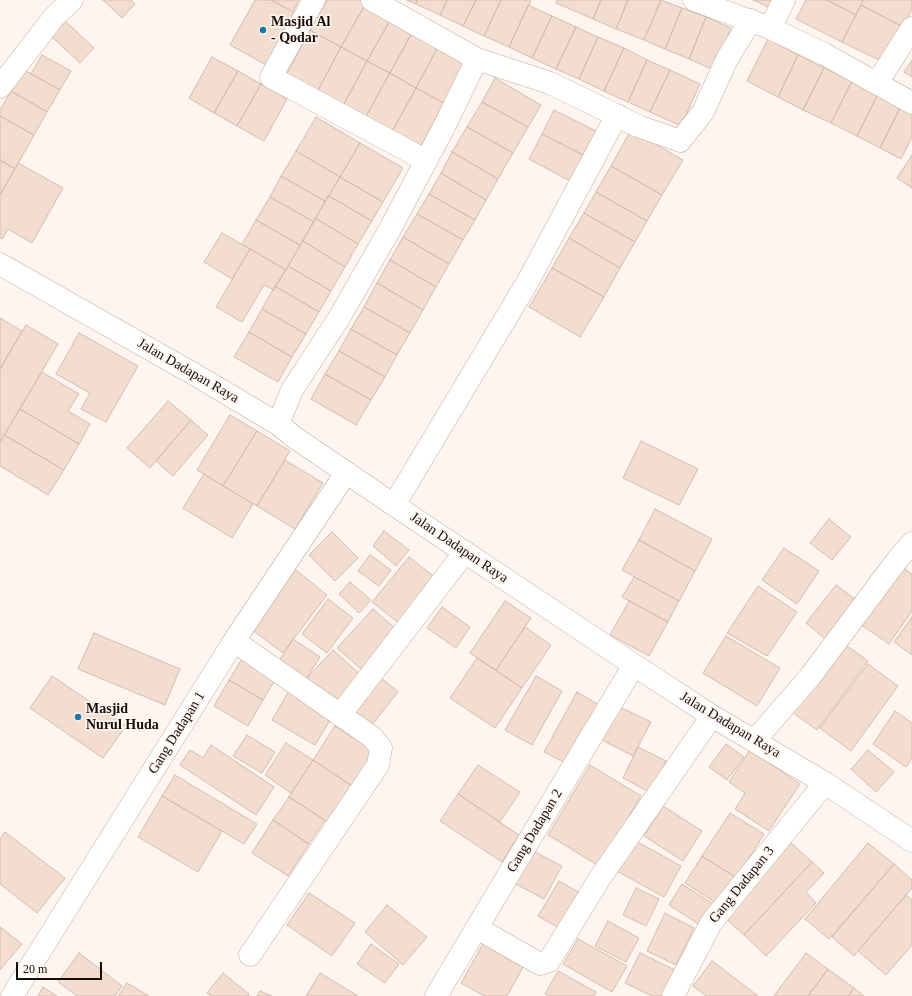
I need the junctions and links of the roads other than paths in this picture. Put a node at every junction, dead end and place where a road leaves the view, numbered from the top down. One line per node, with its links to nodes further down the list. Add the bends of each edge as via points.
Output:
1 (72, 0): 10 (street, via 54,17)
2 (314, 0): 13 (street, via 271,77)
3 (372, 0): 8 (street)
4 (694, 0): 6 (street)
5 (784, 0): 6 (street)
6 (760, 24): 9 (street, via 824,54); 12 (street, via 727,59 702,112 680,142)
7 (912, 28): 9 (street)
8 (477, 58): 12 (street, via 550,83); 13 (street)
9 (877, 83): 11 (street)
10 (0, 86)
11 (912, 103)
12 (617, 115): 17 (street, via 527,283)
13 (425, 160): 15 (street, via 390,229 339,318 292,390)
14 (0, 264): 15 (street, Jalan Dadapan Raya)
15 (278, 424): 16 (street, Jalan Dadapan Raya, via 294,438)
16 (346, 473): 17 (street, Jalan Dadapan Raya); 20 (street, Gang Dadapan 1)
17 (394, 505): 19 (street, Jalan Dadapan Raya)
18 (912, 543): 24 (street, via 809,678)
19 (465, 552): 21 (street, Jalan Dadapan Raya); 22 (street)
20 (234, 641): 22 (street); 30 (street, Gang Dadapan 1)
21 (634, 665): 23 (street, Jalan Dadapan Raya); 27 (street, Gang Dadapan 2)
22 (340, 715): 28 (street, via 378,742 381,748 378,765)
23 (712, 716): 24 (street, Jalan Dadapan Raya); 27 (street, via 600,878 549,961 540,964)
24 (754, 741): 25 (street, Jalan Dadapan Raya)
25 (825, 783): 26 (street, Jalan Dadapan Raya); 29 (street, Gang Dadapan 3, via 711,923)
26 (912, 841)
27 (477, 928): 31 (street, Gang Dadapan 2)
28 (250, 955)
29 (677, 995)
30 (12, 996)
31 (436, 996)

